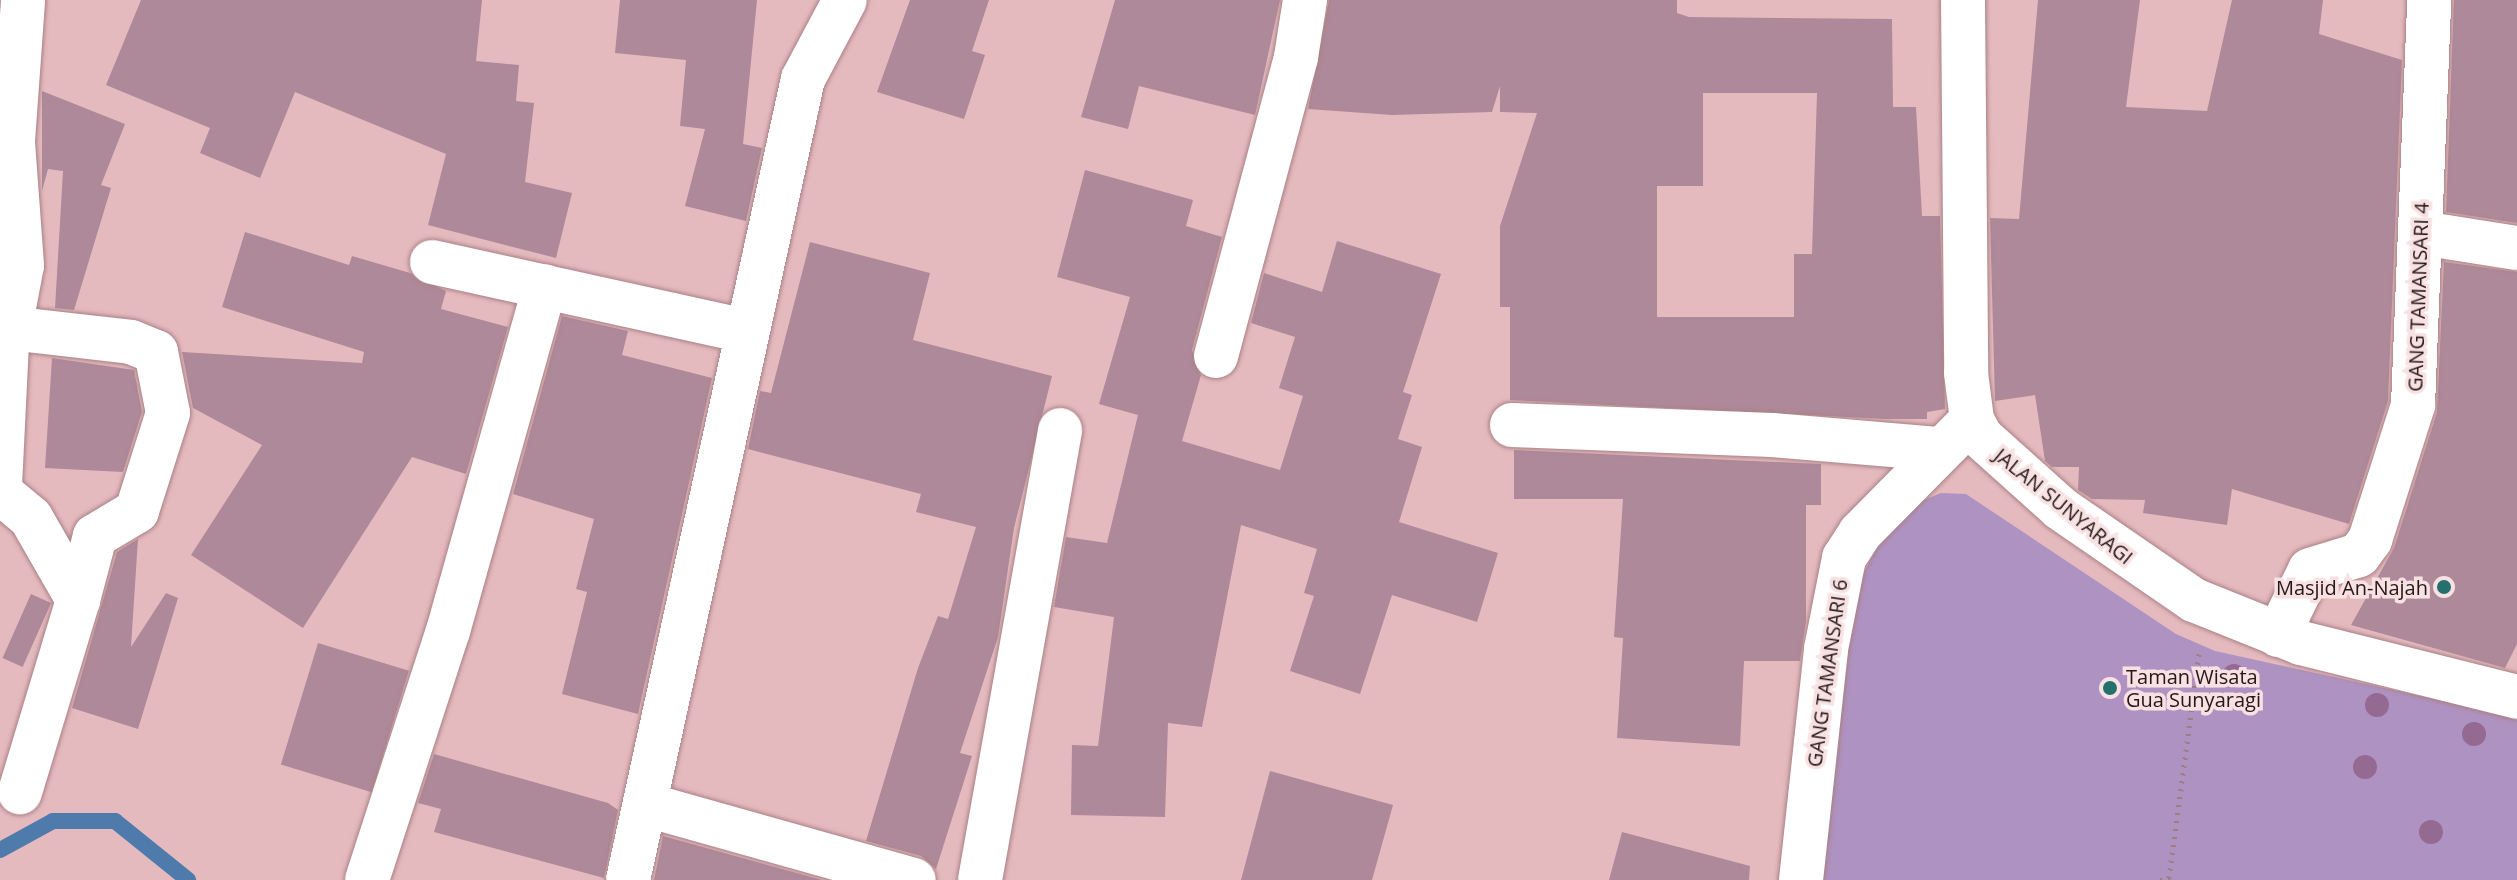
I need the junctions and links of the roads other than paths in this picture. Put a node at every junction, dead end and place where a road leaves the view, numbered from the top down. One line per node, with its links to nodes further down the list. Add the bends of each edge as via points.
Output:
1 (23, 0): 9 (street)
2 (845, 0): 12 (street, via 803,79)
3 (1305, 0): 13 (street, via 1296,57)
4 (1963, 0): 14 (street, via 1966,373)
5 (2429, 0): 6 (street, GANG TAMANSARI 4)
6 (2421, 233): 7 (street); 20 (street, GANG TAMANSARI 4, via 2413,405 2370,540 2359,555 2310,570)
7 (2517, 248)
8 (432, 262): 10 (street)
9 (10, 274): 11 (street)
10 (545, 286): 12 (street); 24 (street, via 448,631)
11 (9, 328): 18 (street); 19 (street, via 131,342 156,352 168,413 137,511 95,536)
12 (745, 331): 23 (street)
13 (1216, 356)
14 (1972, 420): 17 (street, GANG TAMANSARI 6); 20 (street, JALAN SUNYARAGI, via 2004,460 2060,508 2209,607)
15 (1512, 425): 17 (street, via 1772,435)
16 (1060, 430): 27 (street)
17 (1940, 449): 28 (street, GANG TAMANSARI 6, via 1860,533 1844,558 1826,649)
18 (0, 489): 19 (street, via 31,518)
19 (78, 600): 22 (street)
20 (2278, 635): 21 (street, JALAN SUNYARAGI)
21 (2517, 697)
22 (20, 792)
23 (647, 805): 25 (street); 26 (street)
24 (367, 880)
25 (628, 880)
26 (914, 880)
27 (980, 880)
28 (1801, 880)

